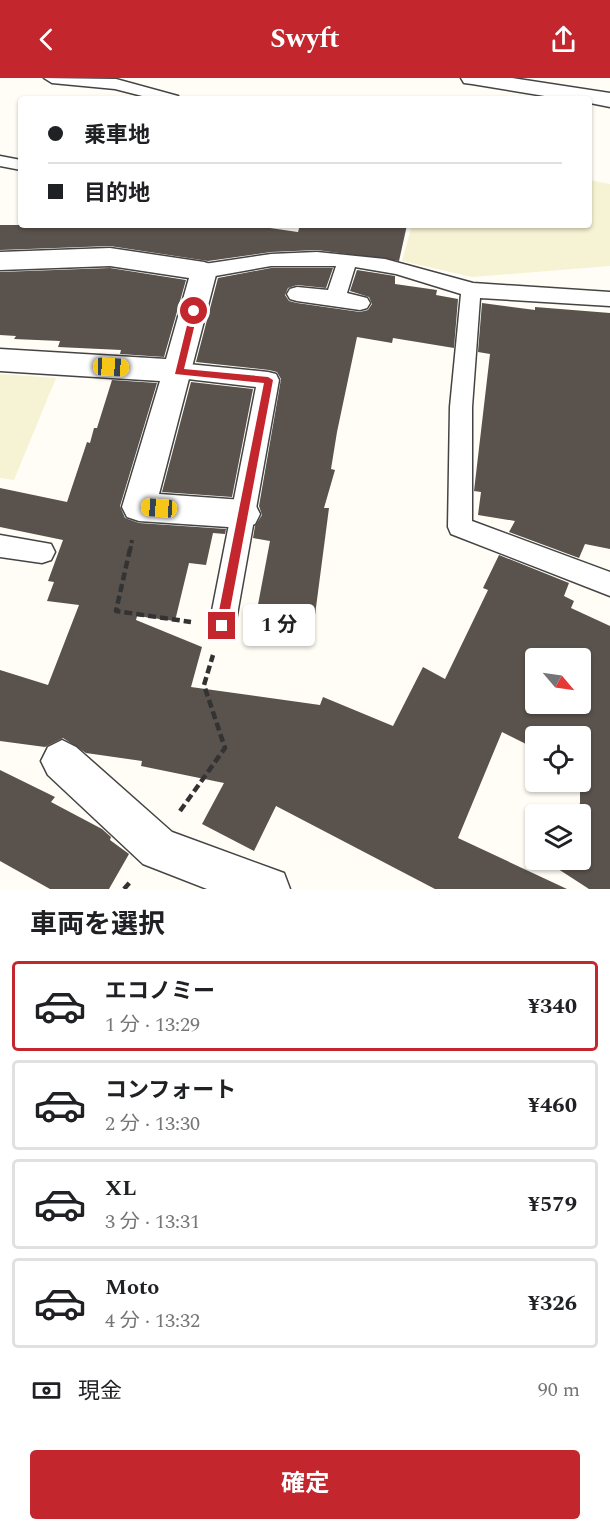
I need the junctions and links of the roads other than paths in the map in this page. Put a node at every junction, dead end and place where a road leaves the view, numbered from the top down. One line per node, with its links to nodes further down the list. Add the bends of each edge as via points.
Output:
1 (52, 78): 3 (lane, via 117,84)
2 (472, 78): 4 (street)
3 (161, 96)
4 (585, 96)
5 (592, 97): 6 (street)
6 (610, 100)
7 (0, 161): 8 (lane)
8 (18, 164)
9 (0, 261): 11 (street, via 110,257)
10 (347, 261): 11 (lane, via 270,259); 12 (lane, via 385,265); 14 (lane)
11 (204, 271): 18 (street)
12 (471, 290): 15 (lane); 22 (lane, via 461,406 460,527)
13 (297, 294): 14 (lane)
14 (335, 298): 16 (lane)
15 (610, 299)
16 (360, 303)
17 (0, 360): 18 (street)
18 (178, 371): 19 (lane, via 268,380); 19 (street, via 139,507)
19 (243, 514): 23 (lane)
20 (0, 546): 21 (lane)
21 (42, 552)
22 (610, 584)
23 (222, 626)
24 (62, 761): 25 (street, via 158,849)
25 (268, 889)

